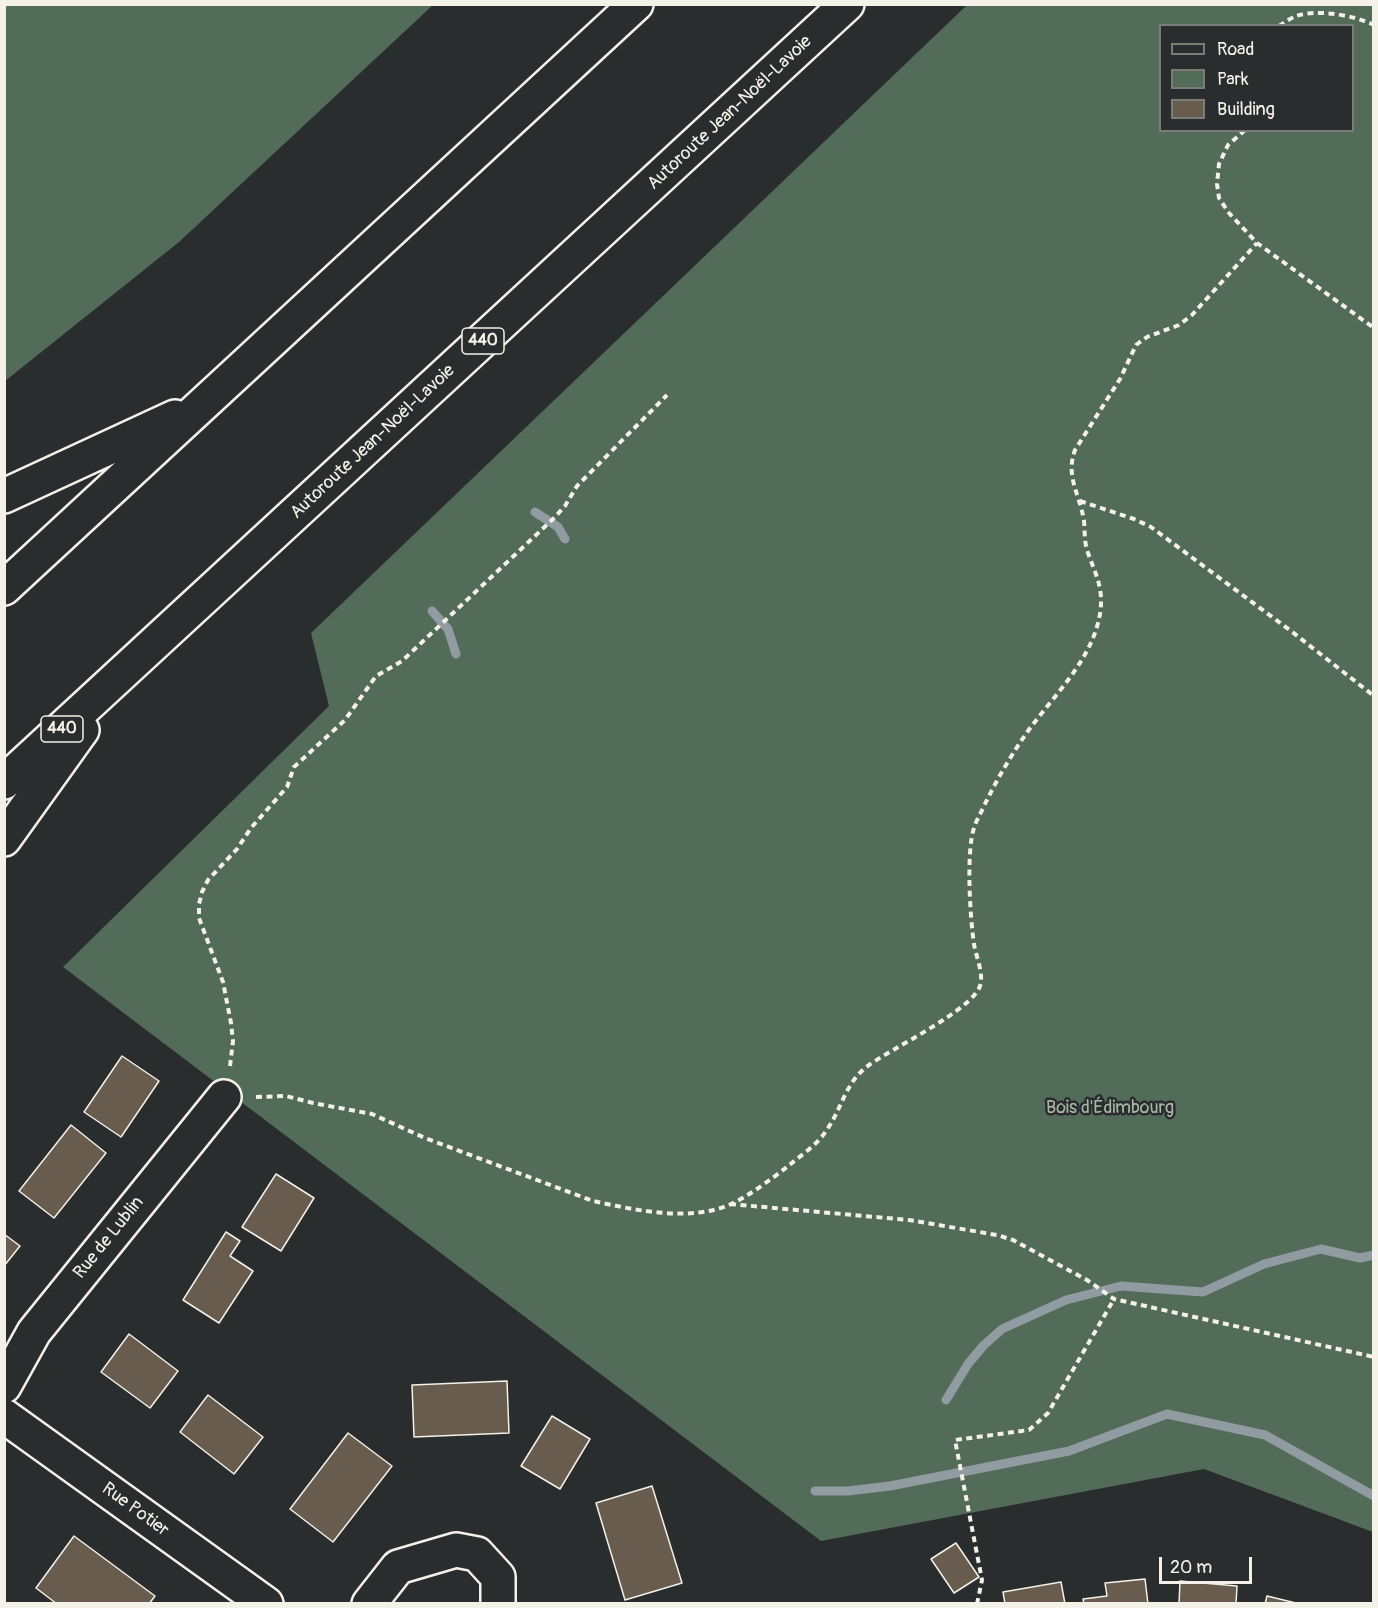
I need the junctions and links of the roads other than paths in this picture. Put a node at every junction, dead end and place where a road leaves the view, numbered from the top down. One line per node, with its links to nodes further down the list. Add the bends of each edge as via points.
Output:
1 (636, 4): 3 (main road)
2 (847, 4): 6 (main road, Autoroute Jean-Noël-Lavoie / 440)
3 (203, 404): 4 (main road); 5 (main road)
4 (4, 496)
5 (4, 588)
6 (120, 677): 7 (main road, Autoroute Jean-Noël-Lavoie / 440); 8 (main road)
7 (4, 782)
8 (4, 839)
9 (224, 1097): 10 (main road, Rue de Lublin, via 34,1332)
10 (4, 1386)
11 (4, 1416): 12 (main road, Rue Potier)
12 (266, 1604)
13 (369, 1604): 14 (main road, via 398,1567 456,1550 477,1554 498,1577)
14 (498, 1604)

